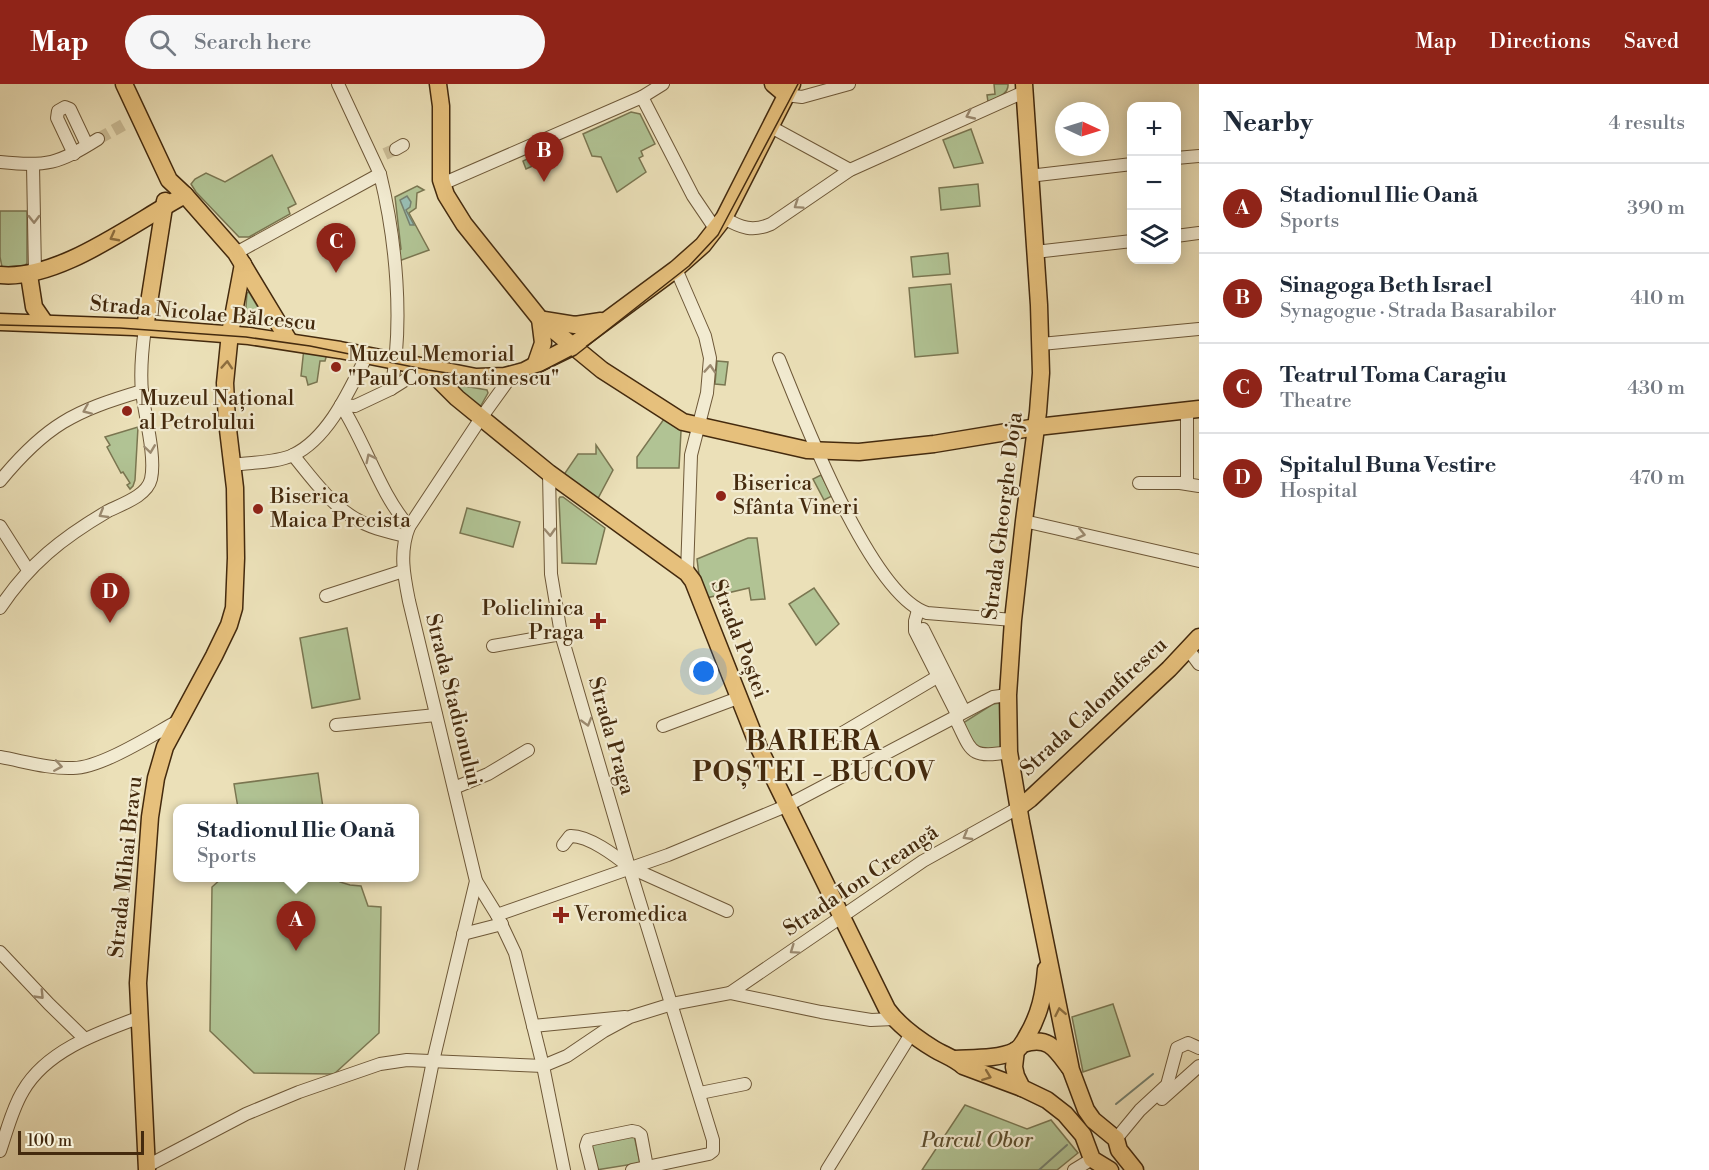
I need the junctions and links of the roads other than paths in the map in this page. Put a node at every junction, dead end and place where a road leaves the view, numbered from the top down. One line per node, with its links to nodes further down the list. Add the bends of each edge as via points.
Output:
1 (124, 84): 11 (main road)
2 (338, 84): 20 (street, via 389,152)
3 (438, 84): 23 (main road)
4 (773, 84): 8 (main road)
5 (849, 84): 8 (street, via 802,97)
6 (656, 86): 10 (street)
7 (1024, 88): 19 (street, one-way to 19); 21 (main road, Strada Gheorghe Doja)
8 (789, 90): 12 (main road, Strada Nicolae Bălcescu)
9 (140, 91): 11 (main road)
10 (642, 97): 23 (street); 26 (street, via 693,196)
11 (142, 121): 22 (main road)
12 (771, 127): 19 (street); 26 (main road, Strada Nicolae Bălcescu)
13 (74, 154): 13 (street, via 93,142 67,107 57,112 57,118); 18 (street, via 49,164)
14 (1199, 156): 15 (street)
15 (1181, 158)
16 (0, 162): 18 (street)
17 (1127, 164): 21 (street)
18 (33, 165): 33 (street, one-way to 33)
19 (850, 170): 26 (street, one-way to 26, via 762,228)
20 (380, 174): 31 (street); 47 (street, via 398,319)
21 (1029, 176): 30 (main road, Strada Gheorghe Doja)
22 (169, 180): 24 (main road); 25 (main road)
23 (442, 184): 35 (main road, via 464,224)
24 (186, 195): 25 (main road); 31 (main road)
25 (164, 207): 33 (main road, one-way to 33, via 108,240); 39 (main road)
26 (720, 224): 32 (main road, Strada Nicolae Bălcescu)
27 (1199, 233): 28 (street)
28 (1181, 235)
29 (1127, 241): 30 (street)
30 (1035, 252): 43 (main road, Strada Gheorghe Doja)
31 (240, 258): 41 (main road, Strada Mihai Bravu); 42 (main road)
32 (676, 269): 36 (main road, Strada Nicolae Bălcescu); 56 (street, one-way to 32, via 709,382 709,346)
33 (28, 275): 34 (main road); 38 (main road, via 34,307)
34 (0, 276)
35 (540, 319): 36 (main road, via 575,325); 44 (main road); 48 (main road, via 543,343)
36 (605, 320): 44 (main road, Strada Nicolae Bălcescu)
37 (0, 322): 38 (main road, Strada Nicolae Bălcescu)
38 (45, 323): 39 (main road, Strada Nicolae Bălcescu)
39 (145, 328): 41 (main road, Strada Nicolae Bălcescu); 52 (street)
40 (1199, 329): 43 (street)
41 (230, 334): 42 (main road, Strada Nicolae Bălcescu); 60 (main road, Strada Mihai Bravu, one-way to 41, via 225,402)
42 (289, 341): 45 (main road, Strada Nicolae Bălcescu)
43 (1041, 344): 57 (main road, Strada Gheorghe Doja)
44 (572, 346): 48 (main road, Strada Nicolae Bălcescu); 56 (main road, via 667,412)
45 (368, 355): 47 (main road, Strada Nicolae Bălcescu); 53 (street)
46 (779, 358): 58 (street)
47 (396, 361): 49 (main road, Strada Nicolae Bălcescu); 51 (street)
48 (536, 366): 50 (main road, Strada Nicolae Bălcescu)
49 (426, 367): 50 (main road, Strada Nicolae Bălcescu, via 476,376); 51 (street); 55 (main road, Strada Poștei)
50 (512, 375): 55 (street, Strada Stadionului)
51 (391, 389): 53 (street, via 355,406)
52 (142, 391): 62 (street, one-way to 62, via 90,408 54,426); 69 (street, one-way to 69, via 152,460 151,482 138,495 68,536)
53 (341, 405): 59 (street, via 318,435); 67 (street, one-way to 53)
54 (1193, 410): 57 (main road); 64 (street)
55 (481, 418): 61 (main road, Strada Poștei); 67 (street, Strada Stadionului)
56 (699, 426): 58 (main road); 71 (street, via 690,468)
57 (1037, 427): 58 (main road, via 904,449); 65 (main road, Strada Gheorghe Doja)
58 (818, 452): 74 (street, via 868,550 887,580)
59 (293, 455): 60 (street); 67 (street, via 347,514 368,525)
60 (232, 465): 85 (main road, Strada Mihai Bravu, via 236,558 233,615)
61 (549, 473): 71 (main road, Strada Poștei); 76 (street, Strada Praga, one-way to 76, via 552,574)
62 (0, 481)
63 (1139, 483): 64 (street)
64 (1193, 484)
65 (1024, 521): 68 (street, one-way to 68); 75 (main road, Strada Gheorghe Doja)
66 (0, 526): 69 (street)
67 (407, 531): 70 (street, Strada Stadionului)
68 (1199, 561)
69 (28, 570): 73 (street)
70 (403, 571): 72 (street); 83 (street, Strada Stadionului)
71 (687, 573): 82 (main road, Strada Poștei)
72 (326, 596)
73 (0, 609)
74 (918, 610): 75 (street); 80 (street, via 915,631); 84 (street)
75 (1014, 620): 81 (main road, Strada Gheorghe Doja)
76 (561, 634): 78 (street); 96 (street, Strada Praga, one-way to 96)
77 (1194, 643): 79 (street); 94 (main road, Strada Calomfirescu)
78 (493, 646)
79 (1199, 664)
80 (937, 677): 84 (street); 88 (street)
81 (1008, 695): 84 (street, via 993,697); 90 (main road, Strada Gheorghe Doja)
82 (738, 698): 87 (street); 93 (main road, Strada Poștei)
83 (436, 715): 86 (street); 92 (street, Strada Stadionului)
84 (960, 716): 90 (street, via 975,753 981,756); 93 (street)
85 (178, 721): 91 (street, one-way to 85, via 83,768); 107 (main road, Strada Mihai Bravu, via 159,763 153,796 141,924)
86 (336, 725)
87 (663, 726)
88 (839, 735)
89 (528, 750): 92 (street, via 488,774)
90 (1009, 752): 94 (main road, Strada Gheorghe Doja)
91 (0, 757)
92 (454, 788): 97 (street, Strada Stadionului)
93 (786, 806): 96 (street); 99 (main road, Strada Poștei)
94 (1018, 808): 99 (street, Strada Ion Creangă, one-way to 99, via 922,861); 102 (main road, Strada Gheorghe Doja)
95 (563, 845): 96 (street, via 570,837 580,837)
96 (629, 867): 98 (street); 100 (street); 105 (street, Strada Praga)
97 (476, 880): 100 (street); 101 (street, Strada Stadionului)
98 (727, 911)
99 (841, 916): 104 (street, Strada Ion Creangă, one-way to 104); 108 (main road, Strada Poștei)
100 (500, 919): 101 (street); 109 (street, via 515,953)
101 (464, 934): 115 (street, Strada Stadionului)
102 (1047, 950): 112 (main road, Strada Gheorghe Doja, via 1042,1005); 119 (main road, Strada Gheorghe Doja, one-way to 102)
103 (0, 952): 111 (street, one-way to 111)
104 (730, 993): 105 (street); 108 (street, via 871,1020)
105 (672, 1004): 106 (street); 122 (street, Strada Praga)
106 (630, 1017): 109 (street); 117 (street, via 567,1056)
107 (138, 1018): 111 (street); 130 (main road, Strada Mihai Bravu)
108 (894, 1019): 110 (main road, Strada Poștei)
109 (533, 1026): 117 (street)
110 (911, 1034): 114 (main road, Strada Poștei); 134 (street)
111 (86, 1039): 125 (street, via 34,1076 16,1106)
112 (1019, 1047): 114 (main road, via 984,1057); 119 (main road, Strada Gheorghe Doja, via 1039,1041 1051,1045); 121 (main road, via 1014,1067)
113 (1199, 1048): 116 (street, via 1188,1043 1179,1046 1174,1051)
114 (955, 1059): 121 (main road, Strada Poștei, one-way to 121, via 969,1069)
115 (432, 1061): 117 (street); 127 (street, Strada Stadionului); 130 (street, via 387,1062 299,1092 246,1114)
116 (1174, 1063): 118 (street, via 1180,1070); 123 (street, via 1167,1085)
117 (543, 1066): 131 (street)
118 (1196, 1068): 123 (street)
119 (1071, 1070): 124 (main road, Strada Gheorghe Doja, via 1086,1110)
120 (745, 1084): 122 (street)
121 (1023, 1088): 126 (main road, Strada Poștei, via 1065,1114)
122 (700, 1093): 129 (street, Strada Praga, via 713,1140 712,1151)
123 (1130, 1123): 124 (street)
124 (1118, 1144): 126 (main road, via 1117,1157); 136 (main road, Strada Gheorghe Doja)
125 (0, 1151)
126 (1102, 1164): 135 (street)
127 (413, 1167)
128 (647, 1167): 129 (street); 132 (street, via 640,1136 632,1131 588,1140); 133 (street)
129 (663, 1167)
130 (147, 1168)
131 (564, 1170)
132 (591, 1170)
133 (632, 1170)
134 (827, 1170)
135 (1074, 1170)
136 (1135, 1170)

